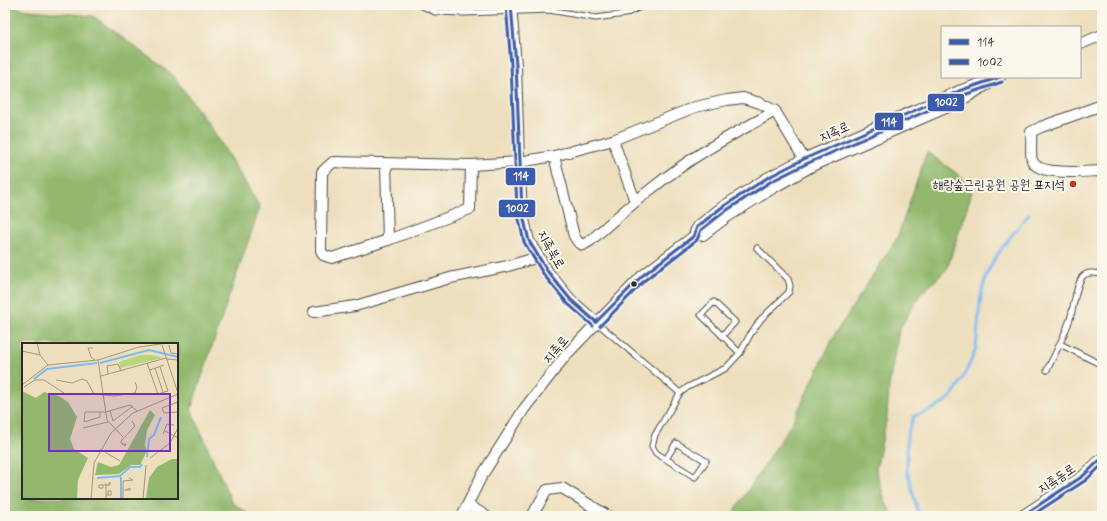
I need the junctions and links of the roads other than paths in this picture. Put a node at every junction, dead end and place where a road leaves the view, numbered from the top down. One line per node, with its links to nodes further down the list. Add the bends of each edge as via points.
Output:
1 (420, 5): 3 (lane, via 435,12)
2 (644, 5): 3 (lane, via 625,14 596,18 549,10)
3 (512, 8): 13 (street, 지족북로)
4 (1102, 35): 5 (street)
5 (1081, 44)
6 (997, 78): 12 (street, 지족로, via 959,91)
7 (998, 78): 18 (street, 지족로, via 955,104 814,165 727,217 704,235)
8 (1102, 105): 16 (street, via 1031,132 1032,161 1038,168 1048,171)
9 (775, 111): 10 (street, via 743,98 727,100 695,107); 12 (street); 17 (street, via 708,149)
10 (612, 140): 11 (street); 17 (street)
11 (554, 156): 13 (street); 17 (street, via 574,236 583,245)
12 (804, 159): 18 (street, 지족로, via 767,178 721,208 697,227)
13 (519, 162): 15 (street); 21 (street, 지족북로, via 522,211 530,242)
14 (386, 164): 15 (street); 19 (street); 19 (street, via 333,162 322,172 321,250 324,255 332,258)
15 (471, 165): 19 (street, via 470,209)
16 (1102, 171)
17 (636, 201)
18 (694, 236): 24 (street, 지족로, via 642,276)
19 (388, 240)
20 (757, 248): 27 (lane, via 788,279 790,286 789,292 760,319)
21 (539, 258): 23 (street, via 450,278 356,306); 24 (street, 지족북로, via 571,300)
22 (1102, 274): 26 (lane, via 1090,272 1082,276)
23 (314, 312)
24 (596, 322): 30 (lane); 33 (street, 지족로, via 566,355 524,409 481,477)
25 (722, 336): 25 (lane, via 735,322 714,302 701,316); 27 (lane)
26 (1060, 344): 28 (lane); 29 (lane)
27 (740, 353): 30 (lane, via 726,368)
28 (1102, 365)
29 (1047, 370)
30 (680, 393): 32 (lane, via 655,435 652,446 656,453)
31 (1102, 458): 38 (street, 지족동로, via 1083,476)
32 (666, 459): 32 (lane, via 695,477 706,461 676,443)
33 (468, 505): 34 (street, 지족로); 35 (street)
34 (462, 516)
35 (486, 516)
36 (532, 516): 37 (street, via 547,490 562,488)
37 (608, 516)
38 (1022, 516)

